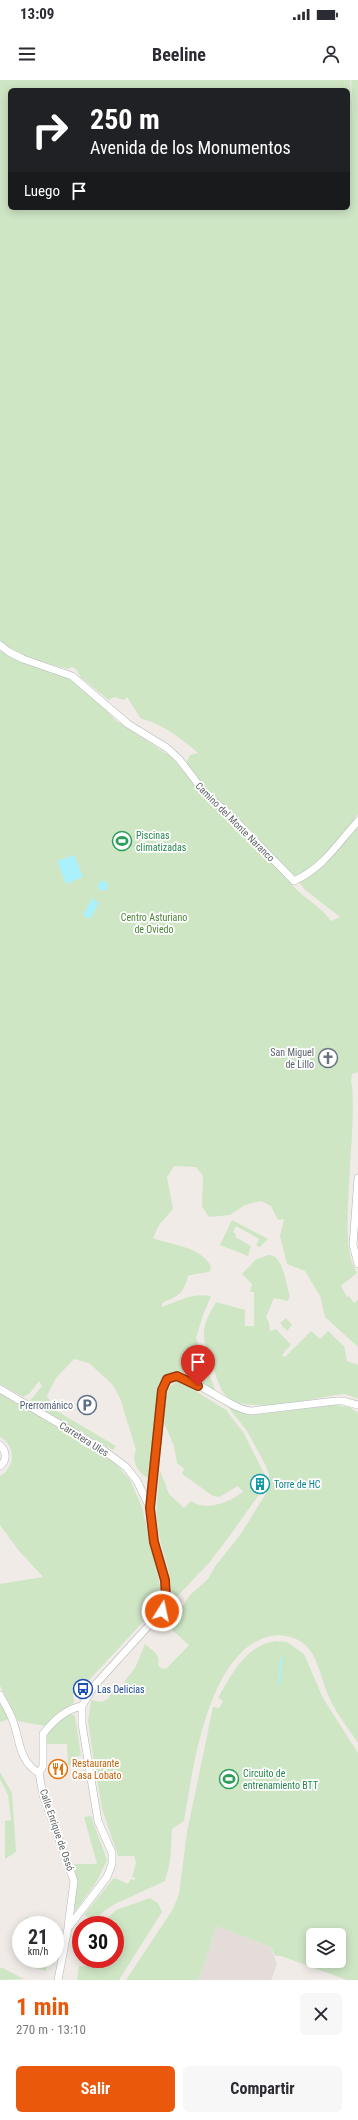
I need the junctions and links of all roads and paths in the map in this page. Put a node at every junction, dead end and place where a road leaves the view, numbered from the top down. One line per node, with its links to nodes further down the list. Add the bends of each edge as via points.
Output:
1 (0, 645): 2 (street, Camino del Monte Naranco, via 23,659 72,676 128,724 166,748 179,759 208,797 226,811 294,881 310,873 331,855)
2 (358, 821)
3 (358, 1178): 4 (street, via 353,1245)
4 (358, 1264)
5 (0, 1389): 9 (street, Carretera Ules, via 102,1449 126,1467 137,1481)
6 (358, 1405): 9 (street, via 343,1400 265,1410 240,1409 183,1377 167,1379 162,1390)
7 (0, 1445): 8 (street, via 5,1458)
8 (0, 1466)
9 (150, 1508): 11 (street, via 154,1542 165,1580 166,1598 162,1611 94,1686)
10 (0, 1695): 12 (street, via 13,1722 24,1759)
11 (82, 1706): 12 (street, via 75,1707 58,1717 43,1734 43,1766); 13 (street, via 82,1724 98,1821 112,1853 112,1864 108,1877)
12 (39, 1773): 13 (street, Calle Enrique de Ossó, via 43,1795 72,1870 74,1881)
13 (68, 1928): 14 (street, Calle Enrique de Ossó)
14 (58, 1980)

